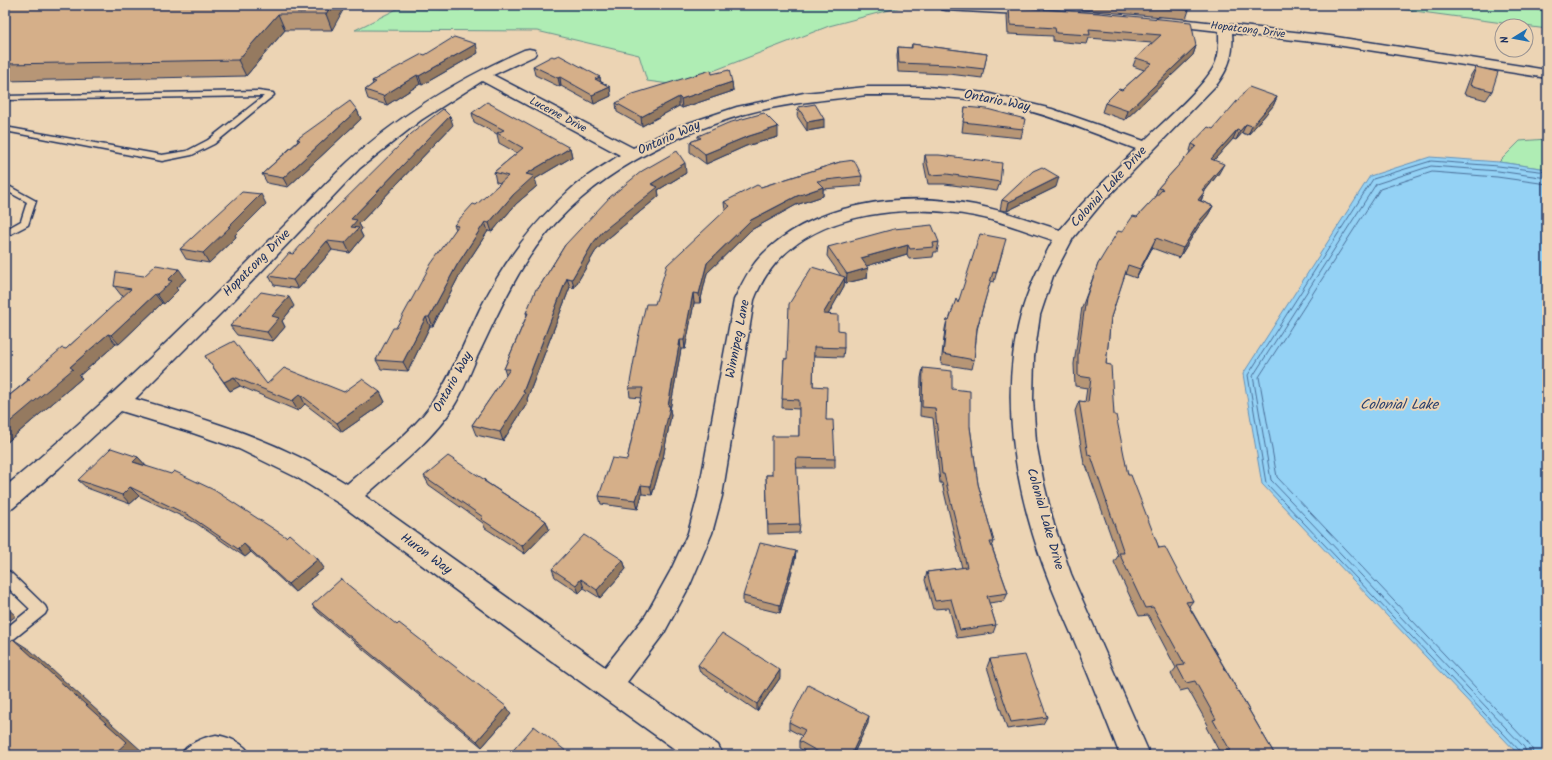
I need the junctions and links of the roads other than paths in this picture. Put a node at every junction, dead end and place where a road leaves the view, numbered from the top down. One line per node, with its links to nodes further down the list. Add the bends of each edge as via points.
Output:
1 (946, 6): 2 (street)
2 (1050, 12)
3 (1147, 20): 4 (street, Hopatcong Drive)
4 (1225, 28): 6 (street, Hopatcong Drive, via 1361,44); 10 (street, Colonial Lake Drive, via 1226,57 1221,69)
5 (529, 53): 7 (street, Hopatcong Drive)
6 (1547, 74)
7 (482, 75): 11 (street, Lucerne Drive); 15 (street, Hopatcong Drive, via 407,121 354,165)
8 (5, 98): 9 (lane, via 238,93 270,95 211,142 189,153 162,158)
9 (5, 129)
10 (1147, 147): 11 (street, Ontario Way, via 1018,104 954,93 894,90 824,94 756,106 691,127); 14 (street, Colonial Lake Drive, via 1077,220)
11 (633, 155): 16 (street, Ontario Way, via 587,185 538,232 502,285 442,407 424,428)
12 (5, 187): 13 (lane, via 32,201 25,223)
13 (5, 234)
14 (1064, 238): 20 (street, Winnipeg Lane, via 974,210 919,205 892,206 854,213 820,224 782,247 753,280 744,300 710,496 700,533 681,577 655,624); 24 (street, Colonial Lake Drive, via 1041,281 1030,314 1024,352 1022,394 1025,441 1034,493 1055,563)
15 (118, 402): 16 (street, Huron Way, via 232,437 325,481); 17 (street, Hopatcong Drive)
16 (348, 497): 20 (street, Huron Way)
17 (5, 501)
18 (5, 576): 19 (lane, via 40,610)
19 (5, 637)
20 (608, 685): 23 (street, Huron Way)
21 (189, 755): 22 (lane, via 207,744 227,744)
22 (242, 755)
23 (708, 755)
24 (1135, 755)

